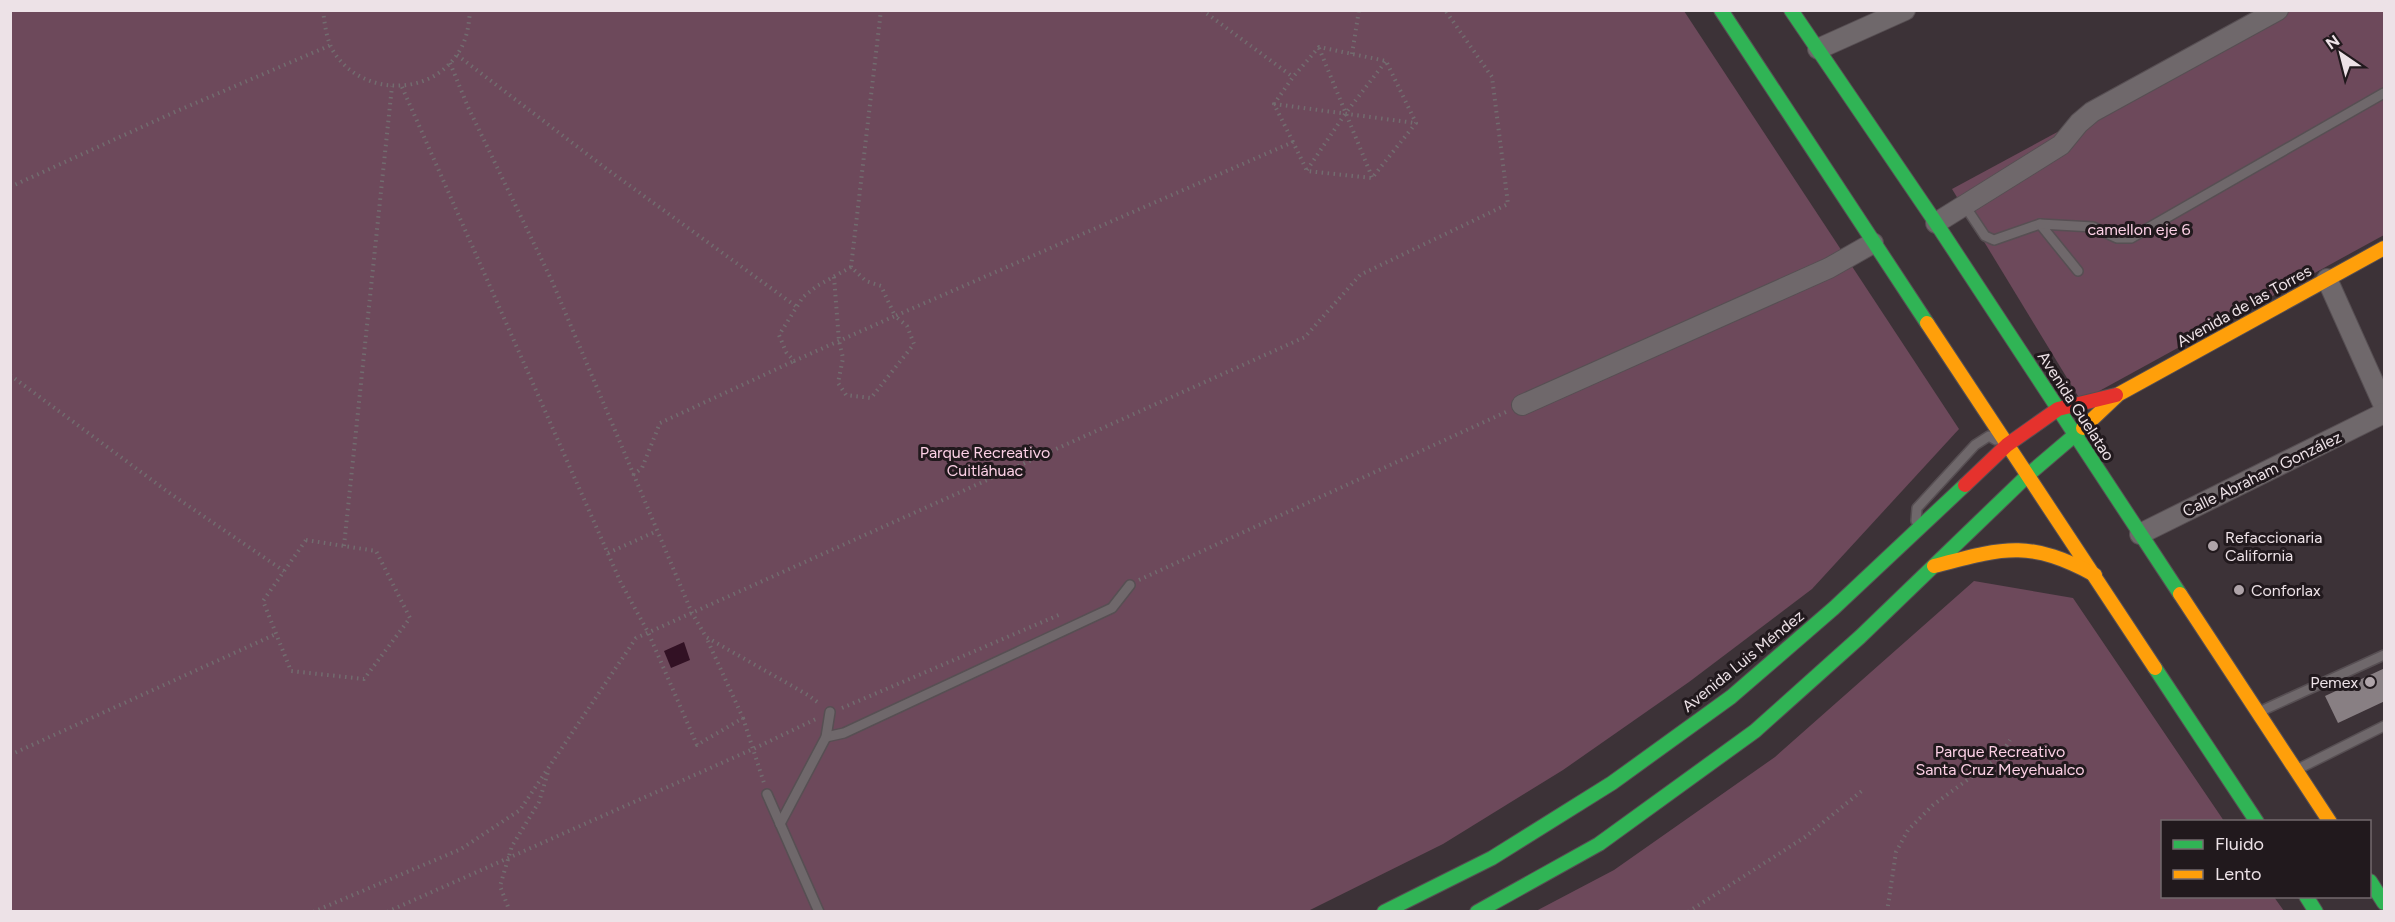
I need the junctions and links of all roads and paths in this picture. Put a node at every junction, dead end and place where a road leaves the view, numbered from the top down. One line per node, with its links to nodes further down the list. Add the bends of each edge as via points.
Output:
1 (323, 10): 11 (path)
2 (470, 10): 15 (path, via 468,30)
3 (881, 10): 34 (path)
4 (1202, 10): 18 (path)
5 (1359, 10): 14 (path)
6 (1445, 10): 61 (path, via 1492,77 1508,204 1360,275 1305,337)
7 (1721, 10): 32 (main road)
8 (1791, 10): 13 (main road, Avenida Guelatao)
9 (1905, 10): 13 (street)
10 (2278, 10): 29 (street, via 2092,112 2061,145)
11 (331, 45): 19 (path, via 337,58 355,75 378,85); 28 (path)
12 (1319, 47): 14 (path); 18 (path); 23 (path)
13 (1818, 49): 30 (main road, Avenida Guelatao)
14 (1352, 54): 16 (path)
15 (457, 55): 17 (path); 38 (path)
16 (1386, 61): 23 (path); 24 (path)
17 (450, 63): 20 (path, via 424,82); 50 (path, via 552,281)
18 (1293, 77): 22 (path)
19 (392, 86): 20 (path); 55 (path)
20 (402, 87): 56 (path)
21 (2385, 93): 31 (lane, via 2132,238 2117,238 2092,227)
22 (1274, 104): 23 (path); 25 (path)
23 (1345, 114): 24 (path); 26 (path); 27 (path)
24 (1416, 123): 27 (path)
25 (1293, 142): 26 (path); 39 (path)
26 (1307, 171): 27 (path)
27 (1372, 178)
28 (10, 187)
29 (1965, 206): 30 (street); 31 (lane, via 1985,236 1994,240)
30 (1936, 223): 46 (main road, Avenida Guelatao)
31 (2040, 224): 35 (lane)
32 (1873, 243): 44 (street, via 1829,268); 49 (main road)
33 (2385, 248): 37 (main road, Avenida de las Torres)
34 (851, 267): 36 (path); 39 (path, via 866,282 881,286)
35 (2078, 271)
36 (834, 277): 38 (path, via 803,297); 40 (path)
37 (2327, 279): 43 (main road, Avenida de las Torres); 45 (street)
38 (797, 307): 41 (path, via 779,335)
39 (895, 316): 40 (path); 40 (path, via 907,326 914,344 871,398 846,395 838,383 843,358)
40 (838, 341): 41 (path)
41 (794, 361): 50 (path, via 660,423 642,468)
42 (10, 375): 58 (path, via 168,492)
43 (2119, 394): 46 (main road, Avenida de las Torres); 48 (main road, Avenida de las Torres)
44 (1522, 405): 60 (path)
45 (2385, 406)
46 (2058, 409): 48 (main road, Avenida Guelatao); 49 (main road, Avenida Luis Méndez)
47 (2385, 413): 54 (street, Calle Abraham González)
48 (2075, 436): 51 (main road); 54 (main road, Avenida Guelatao)
49 (2007, 445): 51 (main road); 52 (main road, Avenida Luis Méndez); 52 (lane, via 1989,436 1975,445 1917,508)
50 (633, 474): 53 (path)
51 (2028, 475): 57 (main road); 59 (main road)
52 (1916, 530): 90 (main road, Avenida Luis Méndez, via 1731,697 1612,783 1492,858)
53 (657, 531): 56 (path); 61 (path)
54 (2140, 534): 68 (main road, Avenida Guelatao)
55 (344, 546): 58 (path, via 306,540); 64 (path, via 376,551 410,618 364,679 291,671)
56 (608, 553): 63 (path)
57 (1934, 566): 59 (main road, via 2006,549 2027,549 2065,558); 91 (main road, via 1755,731 1599,844)
58 (284, 571): 64 (path, via 263,601)
59 (2095, 575): 79 (main road)
60 (1130, 585): 71 (lane, via 1112,609 843,733)
61 (692, 613): 63 (path); 65 (path)
62 (1064, 613): 67 (path)
63 (648, 632): 69 (path, via 697,745); 75 (path, via 636,638)
64 (276, 634): 74 (path)
65 (706, 637): 67 (path, via 808,695); 69 (path)
66 (2385, 655): 68 (lane)
67 (830, 712): 71 (lane); 73 (path)
68 (2258, 712): 76 (main road, Avenida Guelatao)
69 (743, 718): 73 (path)
70 (2385, 726): 76 (lane)
71 (826, 737): 81 (lane)
72 (2010, 740): 93 (path, via 2000,756 1933,805 1908,830 1896,852)
73 (753, 749): 78 (path); 82 (path)
74 (10, 754)
75 (550, 765): 82 (path, via 539,802); 86 (path, via 520,810 461,849)
76 (2296, 770): 80 (main road, Avenida Guelatao)
77 (1863, 790): 92 (path, via 1805,837)
78 (767, 794): 81 (lane)
79 (2256, 820)
80 (2329, 820)
81 (780, 824): 89 (lane)
82 (509, 856): 87 (path); 88 (path, via 500,886)
83 (2371, 882): 85 (main road)
84 (2307, 898): 94 (main road)
85 (2385, 903)
86 (313, 912)
87 (387, 912)
88 (510, 912)
89 (819, 912)
90 (1384, 912)
91 (1477, 912)
92 (1688, 912)
93 (1887, 912)
94 (2316, 912)

